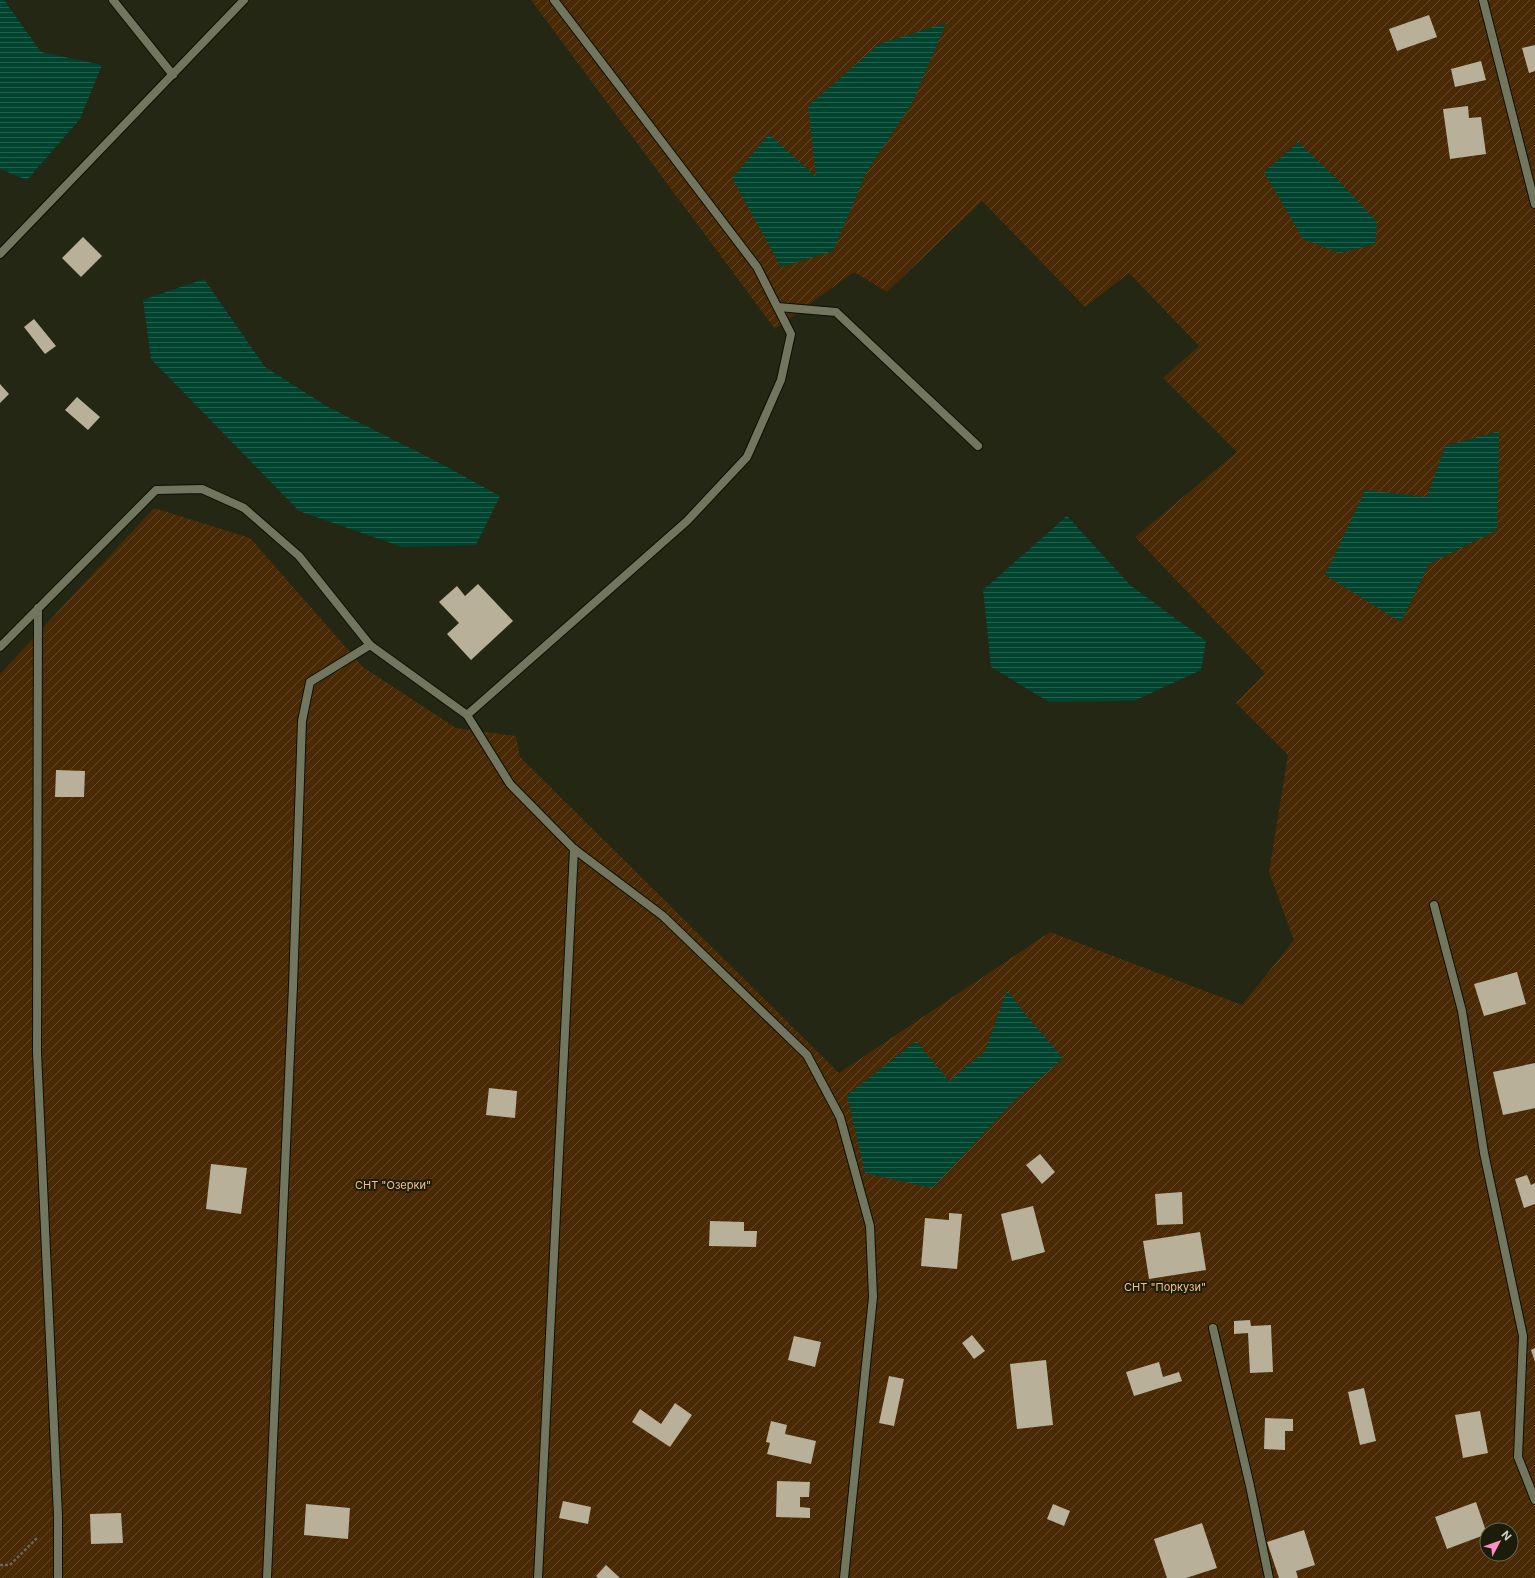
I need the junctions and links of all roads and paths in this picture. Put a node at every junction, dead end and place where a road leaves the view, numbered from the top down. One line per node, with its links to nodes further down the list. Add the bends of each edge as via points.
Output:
1 (113, 0): 5 (street)
2 (244, 0): 5 (street)
3 (554, 0): 8 (street, via 757,267)
4 (1483, 0): 6 (street)
5 (173, 74): 7 (street)
6 (1535, 204)
7 (0, 254)
8 (778, 307): 9 (street, via 836,312); 13 (street, via 791,334 781,380 747,457 687,521)
9 (978, 446)
10 (38, 608): 11 (street, via 156,490 202,489 244,508 299,556); 12 (street); 18 (street, via 37,1052)
11 (370, 645): 13 (street); 21 (street, via 310,682 302,721)
12 (0, 647)
13 (467, 715): 14 (street, via 510,784)
14 (574, 849): 22 (street); 23 (street, via 663,916 807,1055 840,1117 870,1226 873,1297)
15 (1434, 905): 17 (street, via 1462,1011 1484,1152 1523,1336 1518,1457)
16 (1213, 1328): 24 (street)
17 (1535, 1500)
18 (58, 1516): 19 (path, via 10,1565); 20 (street)
19 (0, 1565)
20 (58, 1578)
21 (267, 1578)
22 (538, 1578)
23 (844, 1578)
24 (1269, 1578)

